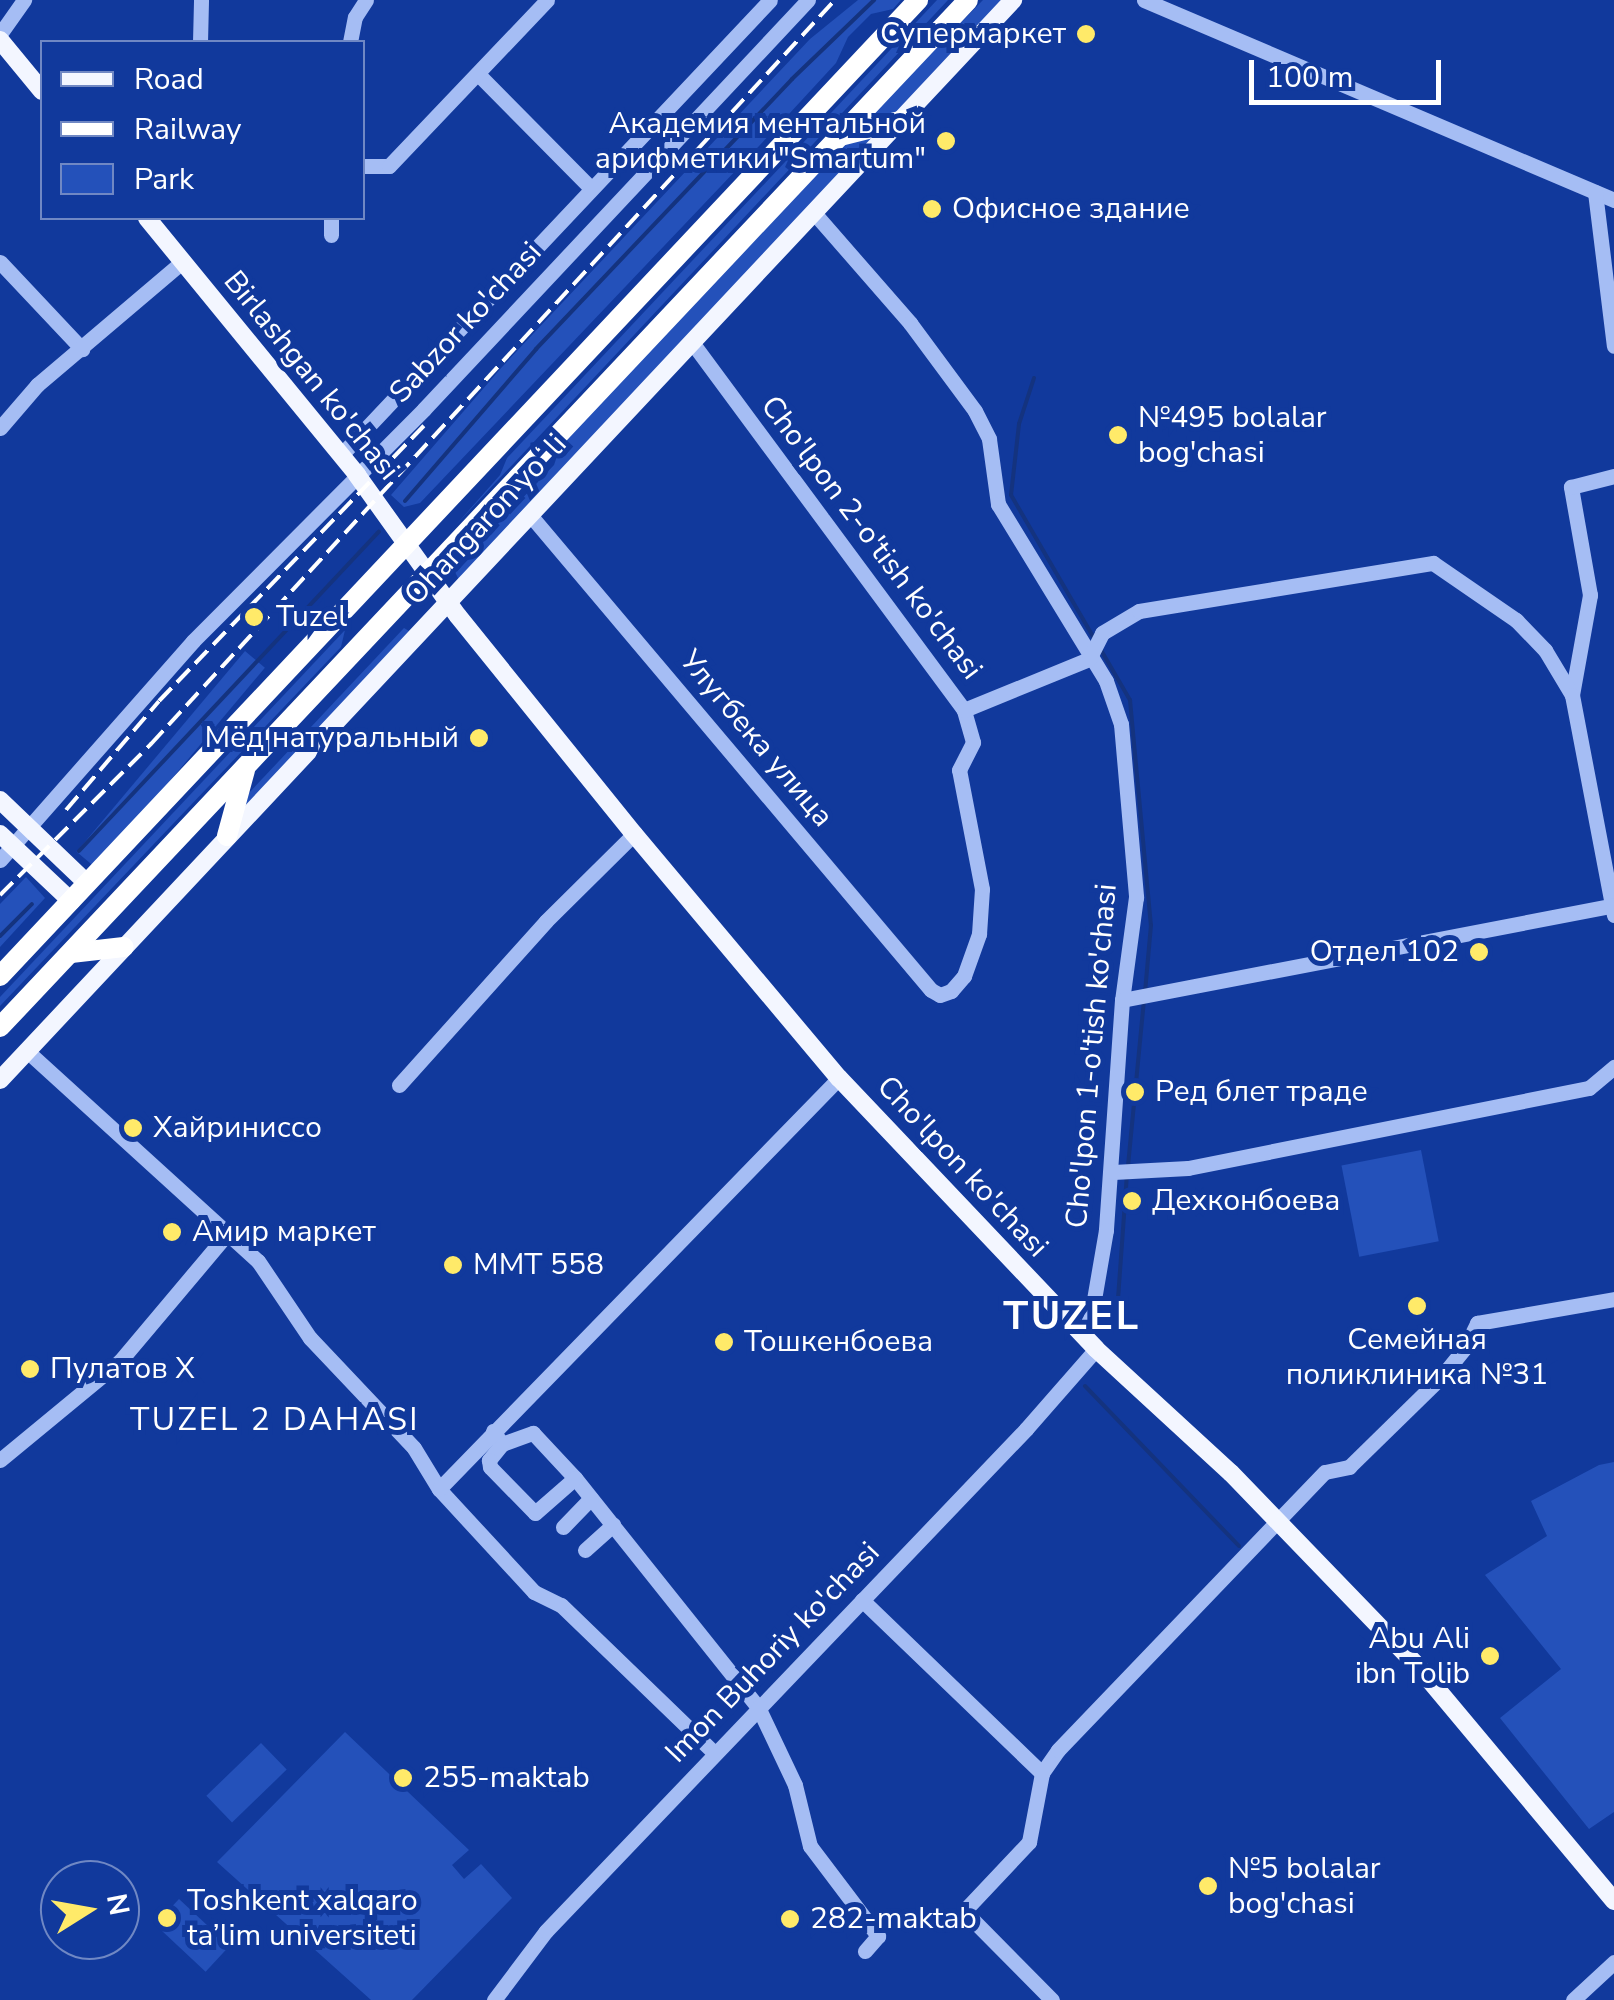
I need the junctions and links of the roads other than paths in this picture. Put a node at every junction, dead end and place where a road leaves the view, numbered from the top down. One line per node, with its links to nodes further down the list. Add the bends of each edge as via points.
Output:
1 (24, 0): 12 (street)
2 (201, 0): 13 (street)
3 (366, 0): 14 (street)
4 (547, 0): 16 (street)
5 (770, 0): 11 (street)
6 (808, 0): 15 (street, Sabzor ko'chasi)
7 (918, 0): 36 (highway, Ohangaron yoʻli)
8 (968, 0): 19 (highway, Ohangaron yoʻli)
9 (1013, 0): 18 (main road, Ohangaron yoʻli)
10 (1144, 0): 22 (street)
11 (741, 30): 15 (street); 21 (street)
12 (0, 37): 17 (main road)
13 (200, 40)
14 (350, 40)
15 (761, 49): 33 (street, Sabzor ko'chasi)
16 (478, 74): 20 (street, via 389,166); 21 (street)
17 (40, 88)
18 (904, 120): 19 (highway); 24 (main road, Ohangaron yoʻli)
19 (838, 136): 37 (highway, Ohangaron yoʻli)
20 (365, 166)
21 (592, 188): 32 (street)
22 (1595, 192): 23 (street); 29 (street)
23 (1614, 200)
24 (815, 214): 28 (main road, Ohangaron yoʻli); 39 (street, Cho'lpon 1-o'tish ko'chasi, via 976,411 988,438 998,504)
25 (149, 220): 27 (main road, Birlashgan ko'chasi)
26 (0, 262): 30 (street)
27 (183, 262): 30 (street); 32 (main road, Birlashgan ko'chasi)
28 (694, 345): 35 (main road, Ohangaron yoʻli); 41 (street, Cho'lpon 2-o'tish ko'chasi)
29 (1614, 346)
30 (82, 349): 31 (street, via 36,386)
31 (0, 428)
32 (341, 456): 33 (main road, Birlashgan ko'chasi)
33 (356, 475): 36 (main road, Birlashgan ko'chasi); 44 (street, Sabzor ko'chasi, via 193,641)
34 (1614, 476): 40 (street, via 1571,487 1590,594)
35 (531, 516): 38 (main road, Ohangaron yoʻli); 54 (street, Улугбека улица)
36 (407, 541): 37 (main road, Birlashgan ko'chasi); 48 (highway, Ohangaron yoʻli)
37 (429, 570): 38 (main road, Cho'lpon ko'chasi); 42 (highway, Ohangaron yoʻli)
38 (448, 602): 45 (main road, Cho'lpon ko'chasi); 46 (main road, Ohangaron yoʻli)
39 (1094, 646): 40 (street, via 1139,611 1433,563 1516,620 1545,650); 41 (street); 55 (street, Cho'lpon 1-o'tish ko'chasi, via 1127,763 1136,897)
40 (1572, 696): 50 (street)
41 (964, 710): 54 (street, Cho'lpon 2-o'tish ko'chasi, via 972,742 959,770 982,889 979,934 964,976)
42 (246, 767): 46 (highway); 52 (highway, Ohangaron yoʻli)
43 (0, 800): 44 (main road)
44 (28, 826): 47 (street, Sabzor ko'chasi); 48 (main road)
45 (634, 834): 59 (main road, Cho'lpon ko'chasi); 61 (street)
46 (228, 836): 51 (main road, Ohangaron yoʻli)
47 (4, 846): 49 (main road)
48 (87, 883): 49 (highway, Ohangaron yoʻli)
49 (70, 901): 53 (highway, Ohangaron yoʻli)
50 (1613, 911): 55 (street)
51 (124, 947): 52 (highway); 57 (main road, Ohangaron yoʻli)
52 (71, 953): 56 (highway, Ohangaron yoʻli)
53 (0, 976)
54 (940, 995)
55 (1127, 999): 62 (street, Cho'lpon 1-o'tish ko'chasi)
56 (0, 1028)
57 (28, 1051): 60 (main road, Ohangaron yoʻli); 63 (street)
58 (1614, 1067): 62 (street, via 1589,1088 1188,1168)
59 (839, 1078): 65 (main road, Cho'lpon ko'chasi); 67 (street)
60 (0, 1080)
61 (399, 1085)
62 (1124, 1172): 65 (street, Cho'lpon 1-o'tish ko'chasi)
63 (227, 1234): 68 (street, via 120,1361); 70 (street, via 258,1261 310,1338 414,1448)
64 (1614, 1299): 72 (street, via 1477,1323 1464,1348 1350,1467 1325,1472)
65 (1082, 1334): 66 (main road, Cho'lpon ko'chasi)
66 (1096, 1349): 72 (main road, Cho'lpon ko'chasi); 76 (street, Imon Buhoriy ko'chasi)
67 (498, 1438): 69 (street, via 533,1434); 69 (street, via 490,1467 535,1513); 70 (street)
68 (0, 1460)
69 (576, 1478): 71 (street)
70 (439, 1489): 78 (street, via 534,1592 561,1605)
71 (591, 1498): 73 (street); 74 (street)
72 (1276, 1520): 79 (street); 80 (main road, Cho'lpon ko'chasi, via 1421,1670)
73 (613, 1525): 75 (street); 77 (street)
74 (563, 1527)
75 (585, 1550)
76 (862, 1600): 77 (street, Imon Buhoriy ko'chasi); 79 (street)
77 (758, 1707): 78 (street, Imon Buhoriy ko'chasi); 81 (street, via 795,1784 810,1846 878,1936)
78 (714, 1753): 83 (street, Imon Buhoriy ko'chasi, via 546,1932)
79 (1042, 1773): 84 (street, via 1029,1842 964,1911)
80 (1614, 1901)
81 (865, 1951)
82 (1614, 1962): 85 (street)
83 (494, 2000)
84 (1052, 2000)
85 (1573, 2000)

